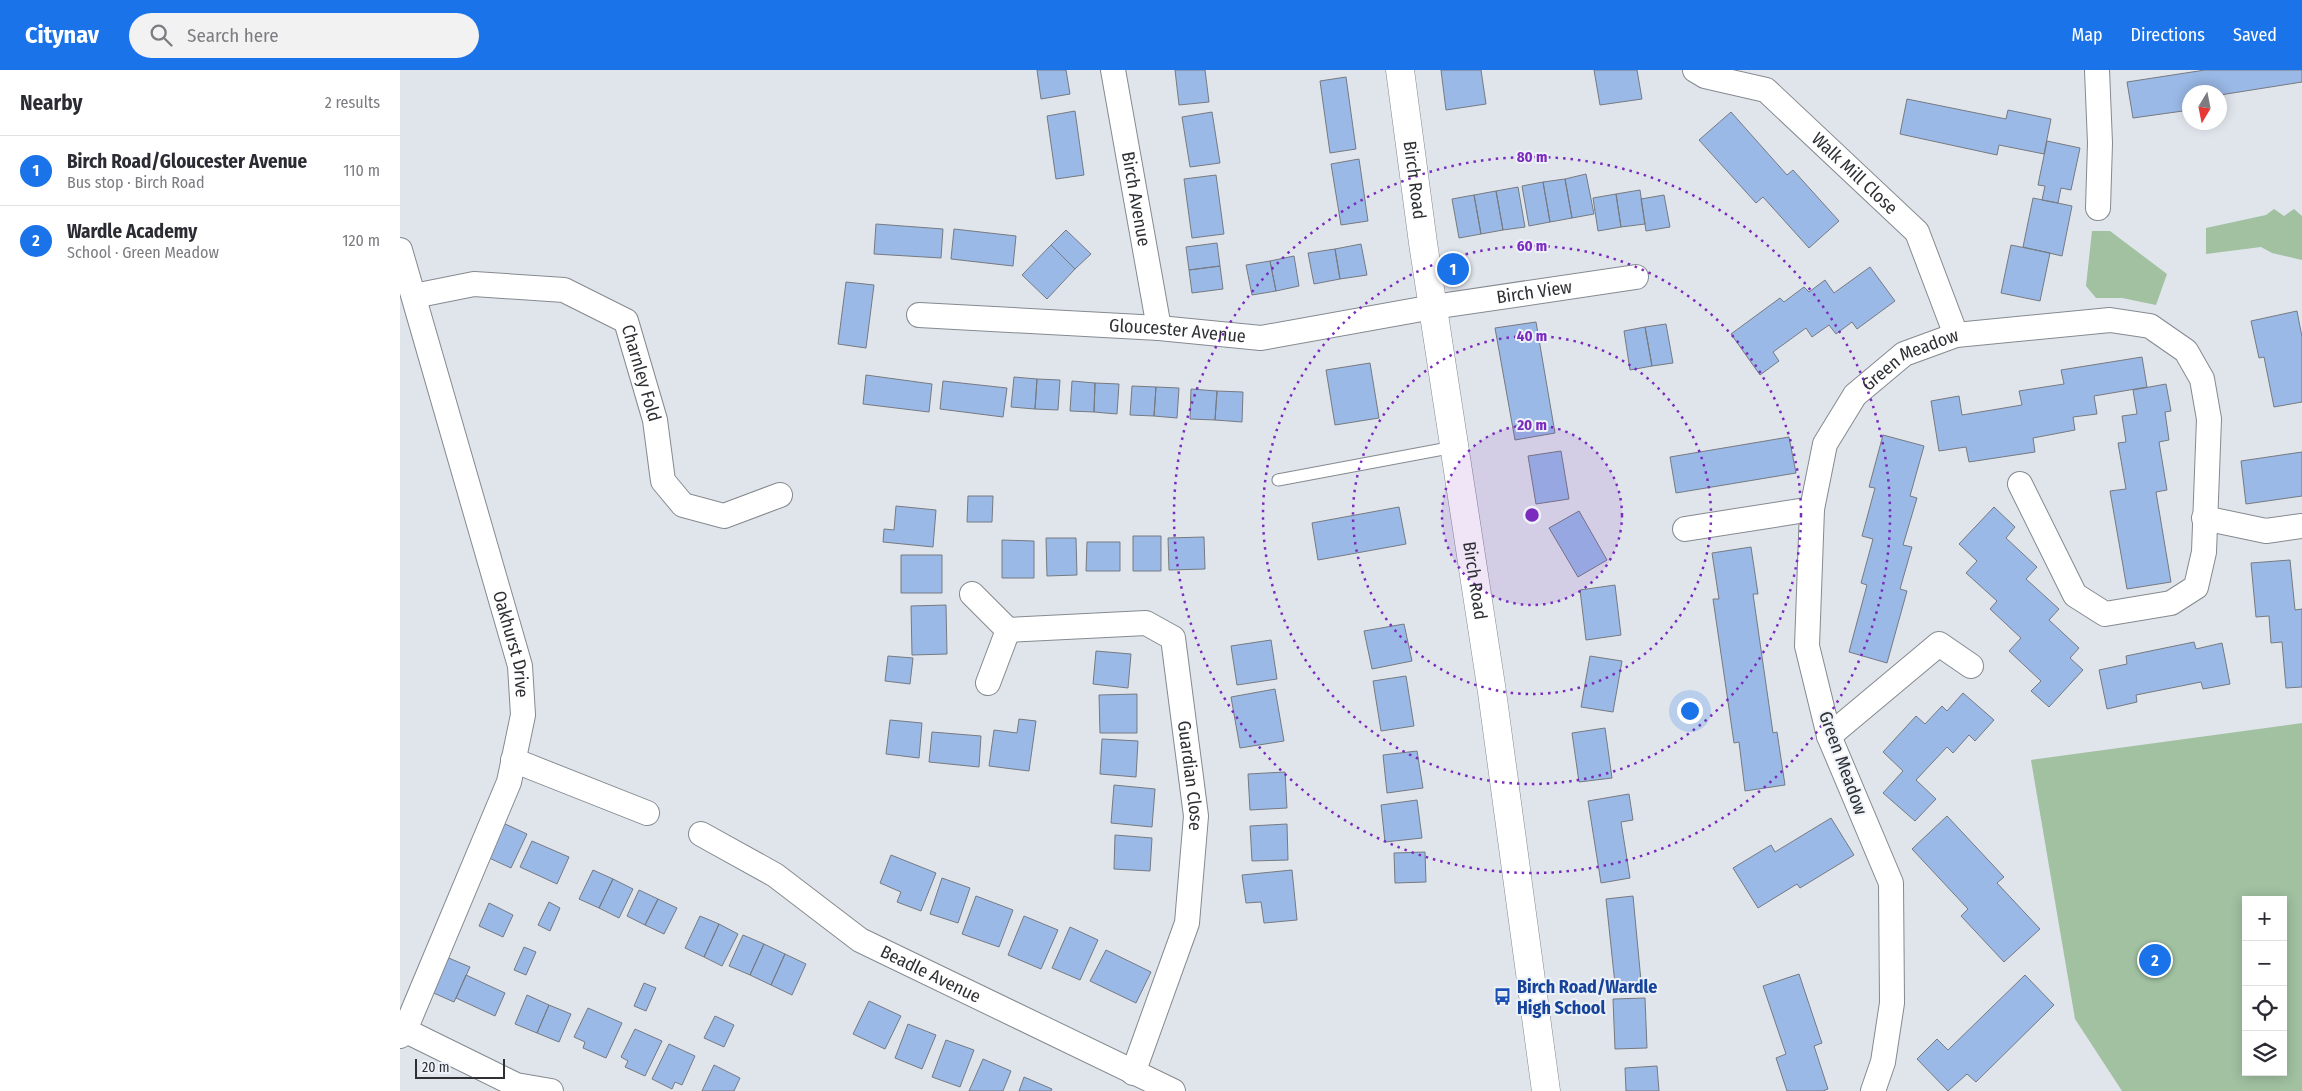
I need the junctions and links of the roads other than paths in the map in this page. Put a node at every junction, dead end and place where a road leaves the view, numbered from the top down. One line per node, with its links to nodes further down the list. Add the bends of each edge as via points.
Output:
1 (1113, 70): 11 (street, Birch Avenue)
2 (1400, 70): 9 (street, Birch Road)
3 (1695, 70): 12 (street, Walk Mill Close, via 1705,76 1766,90 1917,232)
4 (2097, 70): 5 (street)
5 (2098, 208)
6 (400, 250): 8 (street, Oakhurst Drive)
7 (1636, 277): 9 (street, Birch View)
8 (407, 285): 16 (street, Charnley Fold, via 474,284 564,290 626,321 655,420 663,481 683,506 724,516); 26 (street, Oakhurst Drive, via 520,666 523,715)
9 (1433, 307): 11 (street, Gloucester Avenue, via 1261,338); 13 (street, Birch Road)
10 (918, 315): 11 (street, Gloucester Avenue)
11 (1159, 328)
12 (1956, 335): 17 (street, Green Meadow, via 1904,354 1855,395 1825,444); 18 (street, Green Meadow, via 2110,320 2150,326 2186,351 2202,378 2209,419)
13 (1454, 447): 14 (lane); 33 (street, Birch Road, via 1492,692)
14 (1278, 480)
15 (2020, 484): 18 (street, Green Meadow, via 2075,595 2105,614 2171,603 2196,587 2204,552)
16 (780, 495)
17 (1812, 509): 20 (street); 25 (street, Green Meadow, via 1807,646)
18 (2204, 518): 19 (street, via 2266,531)
19 (2302, 526)
20 (1686, 529)
21 (972, 594): 22 (street)
22 (1008, 630): 24 (street); 30 (street, Guardian Close, via 1146,623 1173,638 1196,816 1187,923)
23 (1971, 666): 25 (street, via 1940,644)
24 (988, 683)
25 (1829, 736): 34 (street, Green Meadow, via 1891,884 1892,1003 1883,1062)
26 (514, 760): 27 (street); 29 (street, Oakhurst Drive, via 508,782)
27 (647, 812)
28 (701, 834): 30 (street, Beadle Avenue, via 774,876 860,940)
29 (402, 1031): 31 (street, via 516,1084)
30 (1133, 1073): 32 (street, Beadle Avenue)
31 (551, 1091)
32 (1173, 1091)
33 (1546, 1091)
34 (1873, 1091)

